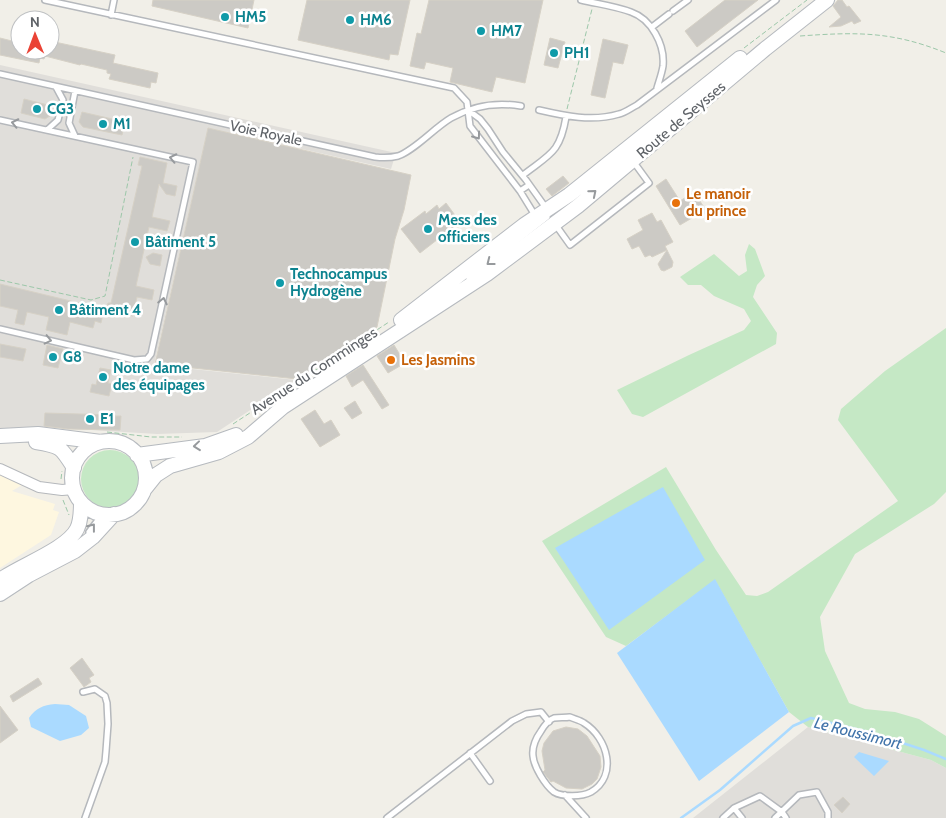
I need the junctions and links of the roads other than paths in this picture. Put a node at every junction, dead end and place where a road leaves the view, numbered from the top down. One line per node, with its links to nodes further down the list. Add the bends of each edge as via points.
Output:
1 (45, 0): 8 (lane)
2 (114, 0): 8 (lane)
3 (581, 0): 9 (lane, via 634,13)
4 (688, 0): 9 (lane)
5 (776, 0): 12 (lane)
6 (813, 0): 25 (main road, Route de Seysses)
7 (827, 0): 21 (main road, Route de Seysses)
8 (111, 15): 15 (lane, via 454,88 467,102)
9 (652, 27): 12 (lane, via 662,50 663,65)
10 (0, 74): 11 (lane, Voie Royale)
11 (56, 87): 13 (lane, Voie Royale); 19 (lane, via 63,100 58,120)
12 (657, 89): 17 (lane, via 620,114 591,118)
13 (75, 91): 15 (lane, Voie Royale, via 382,158 403,154 450,119); 20 (lane, via 69,122)
14 (521, 106): 15 (lane, Voie Royale, via 503,103)
15 (468, 110): 22 (lane, via 480,119); 24 (lane, one-way to 24, via 470,126)
16 (539, 110): 17 (lane)
17 (566, 116): 22 (lane, via 563,135 556,149)
18 (0, 120): 19 (lane, one-way to 18)
19 (47, 130): 20 (lane)
20 (75, 136): 27 (lane, one-way to 20, via 134,360 147,359 151,354 193,162)
21 (632, 160): 25 (main road, Route de Seysses, one-way to 21); 25 (lane, via 650,184 570,245)
22 (522, 175): 23 (lane)
23 (529, 184): 24 (lane); 25 (lane)
24 (520, 191): 25 (lane)
25 (546, 217): 26 (main road, Route de Seysses); 26 (main road, Route de Seysses)
26 (529, 232): 31 (main road, Avenue du Comminges, one-way to 31, via 283,400 243,432 205,446); 35 (main road, Avenue du Comminges, via 487,274 283,407 248,437 219,452 170,466 156,475)
27 (0, 330)
28 (0, 436): 29 (main road)
29 (100, 437): 31 (main road, via 129,447); 32 (main road)
30 (0, 441): 32 (main road, via 56,446 65,452)
31 (138, 455): 35 (main road, via 145,472)
32 (68, 468): 34 (main road, via 72,475)
33 (0, 469): 34 (street, via 39,487)
34 (68, 490): 36 (main road)
35 (144, 490): 37 (main road, via 129,509)
36 (82, 502): 37 (main road, via 90,509); 38 (main road, via 80,524 73,536)
37 (110, 514): 38 (lane, one-way to 37, via 82,539); 40 (main road, via 93,537 76,551)
38 (47, 554): 39 (main road)
39 (0, 580)
40 (0, 594)
41 (83, 692): 48 (lane, via 95,689 101,692 108,712 104,762)
42 (549, 722): 43 (lane, via 541,712 526,714); 45 (lane, via 536,739 533,755 537,772 554,792); 45 (lane, via 555,718 570,717 583,722 594,730 607,752 608,768 602,784 575,797)
43 (470, 753): 44 (lane); 49 (lane)
44 (490, 781)
45 (565, 794): 50 (lane)
46 (734, 808): 47 (lane, via 760,796); 51 (lane); 52 (lane)
47 (782, 812): 53 (lane); 54 (lane); 55 (lane, via 799,795 817,792)
48 (85, 818)
49 (387, 818)
50 (586, 818)
51 (723, 818)
52 (742, 818)
53 (775, 818)
54 (786, 818)
55 (828, 818)

